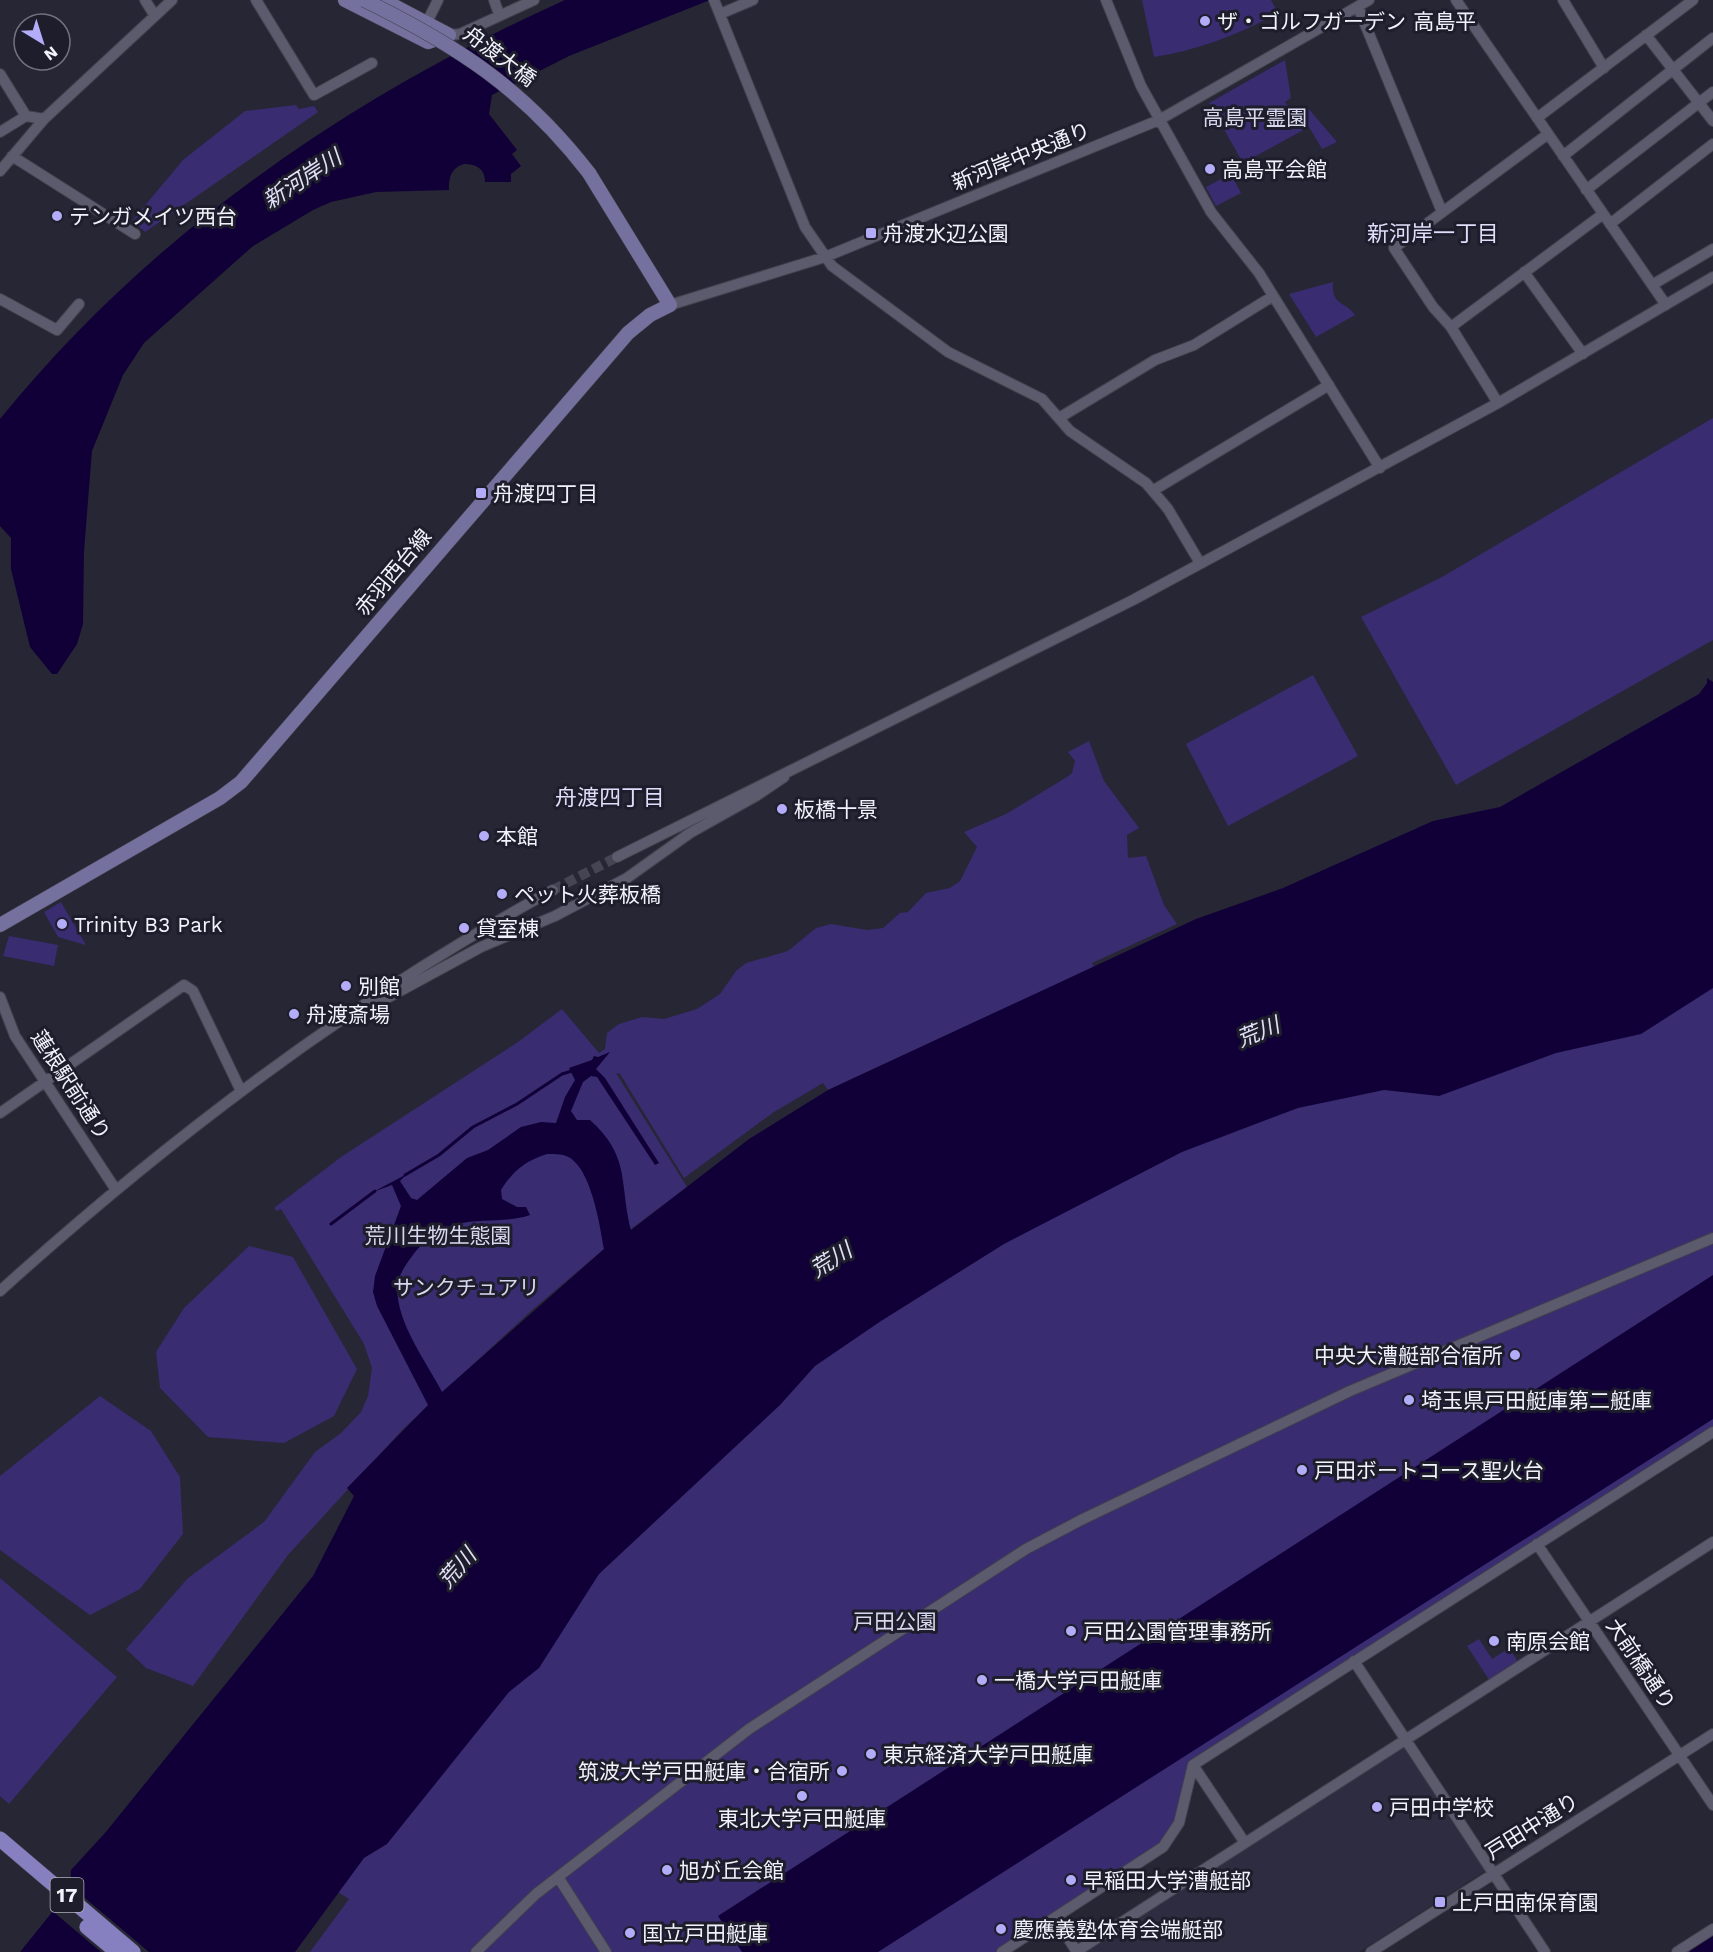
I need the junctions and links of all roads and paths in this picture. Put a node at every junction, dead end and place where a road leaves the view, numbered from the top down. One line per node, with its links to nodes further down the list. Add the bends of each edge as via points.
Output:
1 (145, 0): 19 (street)
2 (172, 0): 19 (street)
3 (256, 0): 24 (street, via 314,95)
4 (345, 0): 21 (main road, via 428,42)
5 (364, 0): 53 (main road, 舟渡大橋, bridge, via 447,43 511,89 556,132 589,173)
6 (383, 0): 20 (main road)
7 (438, 0): 20 (street)
8 (494, 0): 18 (street)
9 (534, 0): 18 (street)
10 (753, 0): 17 (street)
11 (1106, 0): 33 (street, via 1141,86)
12 (1369, 0): 16 (street, 新河岸中央通り)
13 (1456, 0): 31 (street)
14 (1563, 0): 25 (street)
15 (1693, 0): 22 (street)
16 (1358, 6): 33 (street, 新河岸中央通り); 42 (street)
17 (718, 8): 46 (street, via 805,227)
18 (499, 14): 21 (street)
19 (155, 16): 32 (street)
20 (427, 22): 21 (main road)
21 (449, 35)
22 (1646, 35): 25 (street); 26 (street)
23 (1713, 38): 26 (street)
24 (372, 63)
25 (1604, 68): 31 (street)
26 (1673, 70): 29 (street); 39 (street)
27 (2, 81): 30 (street)
28 (1713, 92): 29 (street)
29 (1699, 103): 34 (street); 41 (street)
30 (26, 116): 32 (street); 35 (street)
31 (1537, 118): 36 (street)
32 (44, 119): 38 (street)
33 (1160, 120): 46 (street, 新河岸中央通り); 50 (street, via 1211,212)
34 (1713, 122)
35 (0, 132)
36 (1548, 134): 39 (street); 42 (street)
37 (1713, 144): 43 (street)
38 (12, 156): 40 (street); 44 (street)
39 (1563, 156): 41 (street)
40 (0, 171)
41 (1586, 190): 43 (street)
42 (1442, 212): 55 (street, via 1394,248)
43 (1606, 219): 47 (street); 49 (street)
44 (135, 234)
45 (1713, 249): 49 (street)
46 (825, 257): 53 (street, 新河岸中央通り); 59 (street, via 948,352 1042,399)
47 (1524, 272): 55 (street); 56 (street)
48 (1713, 277): 54 (street)
49 (1652, 285): 54 (street)
50 (1273, 296): 57 (street); 59 (street, via 1194,345 1155,360)
51 (0, 299): 52 (street, via 57,330)
52 (79, 304)
53 (670, 305): 66 (main road, 赤羽西台線, via 628,333 241,782 220,798)
54 (1666, 305): 56 (street)
55 (1451, 327): 58 (street)
56 (1583, 354): 58 (street)
57 (1329, 385): 60 (street); 61 (street)
58 (1498, 403): 60 (street)
59 (1059, 418): 61 (street, via 1078,437)
60 (1380, 468): 62 (street)
61 (1154, 490): 62 (street)
62 (1200, 563): 63 (street, via 1030,652)
63 (791, 769): 64 (street); 67 (street, via 779,783 690,832 627,878 555,916 472,951 389,997)
64 (617, 856)
65 (553, 890): 67 (street)
66 (0, 925)
67 (375, 996): 70 (street)
68 (0, 997): 69 (street, 蓮根駅前通り, via 15,1036)
69 (45, 1082): 70 (street, via 184,985 193,991); 71 (street); 72 (street, 蓮根駅前通り)
70 (241, 1091): 72 (street)
71 (0, 1113)
72 (116, 1190): 74 (street)
73 (1713, 1238): 89 (street, via 1360,1387 1040,1542 776,1709)
74 (0, 1291)
75 (1713, 1432): 77 (street)
76 (1713, 1542): 78 (street)
77 (1537, 1544): 78 (street, 大前橋通り); 79 (street)
78 (1589, 1622): 81 (street); 82 (street, 大前橋通り)
79 (1354, 1661): 81 (street); 83 (street)
80 (1713, 1734): 82 (street, 戸田中通り)
81 (1406, 1740): 86 (street); 88 (street)
82 (1680, 1756): 84 (street, 大前橋通り); 88 (street, 戸田中通り)
83 (1193, 1765): 86 (street); 90 (street, via 1179,1823 1162,1847)
84 (1713, 1805)
85 (0, 1839): 93 (highway, 17)
86 (1245, 1843): 97 (street)
87 (0, 1852): 92 (highway, 17)
88 (1493, 1874): 98 (street, 戸田中通り); 99 (street)
89 (558, 1877): 94 (street, via 513,1914); 95 (street)
90 (1055, 1918): 96 (street); 97 (street)
91 (1713, 1929): 100 (street)
92 (117, 1952)
93 (133, 1952)
94 (476, 1952)
95 (606, 1952)
96 (1002, 1952)
97 (1077, 1952)
98 (1371, 1952)
99 (1545, 1952)
100 (1677, 1952)

